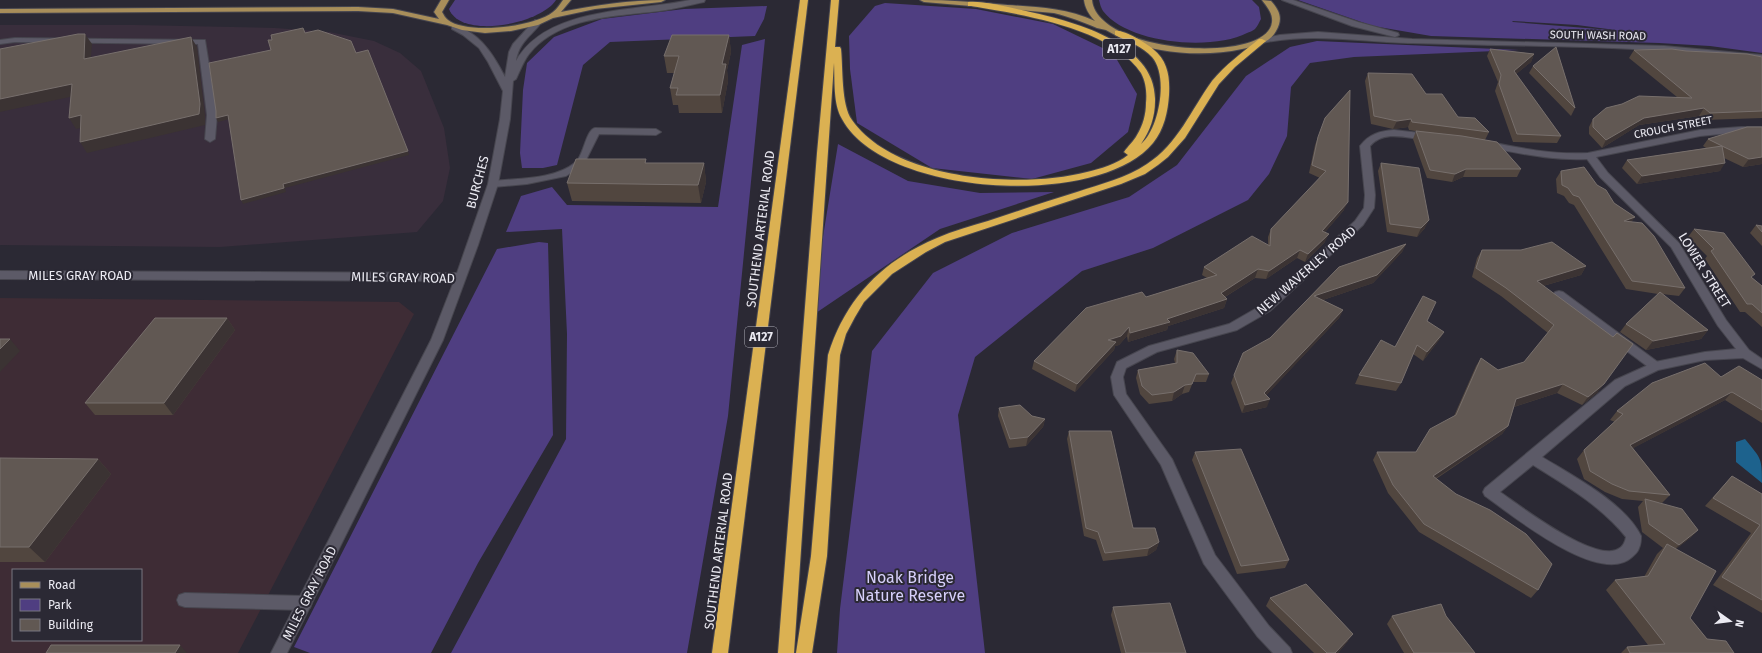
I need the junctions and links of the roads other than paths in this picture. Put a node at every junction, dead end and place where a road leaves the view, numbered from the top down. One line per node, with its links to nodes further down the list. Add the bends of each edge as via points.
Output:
1 (445, 0): 16 (main road, via 441,3 439,11 441,18)
2 (567, 0): 13 (main road, via 559,11)
3 (661, 0): 13 (main road, via 595,7)
4 (701, 0): 23 (street, via 655,9 602,15 560,28 540,40 523,56)
5 (804, 0): 42 (highway, SOUTHEND ARTERIAL ROAD / A127)
6 (835, 0): 15 (highway, A127)
7 (924, 0): 11 (main road)
8 (1088, 0): 18 (main road, via 1090,9 1098,20)
9 (1266, 0): 19 (main road, via 1275,10 1276,23 1269,36)
10 (1286, 0): 21 (street, SOUTH WASH ROAD, via 1355,24)
11 (971, 4): 18 (main road, via 1054,11 1076,16); 30 (highway, A127, via 1069,25 1112,45 1140,65 1149,83 1151,110 1147,124 1136,145 1128,153)
12 (0, 11): 16 (main road, via 358,9 393,11)
13 (549, 17): 14 (main road)
14 (538, 22): 17 (main road, via 489,31); 23 (street, BURCHES, via 517,44 513,52)
15 (834, 22): 30 (highway, A127, via 841,97 846,119 866,141 879,150 924,170 984,182 1060,181); 43 (highway, A127, via 822,153)
16 (447, 23): 17 (main road)
17 (455, 27): 23 (street, BURCHES, via 473,36 487,50)
18 (1118, 34): 19 (main road, via 1146,44 1184,50 1222,50); 30 (highway, A127, via 1141,45 1158,59 1165,74 1164,98 1158,129 1150,141 1131,158)
19 (1262, 41): 21 (street, SOUTH WASH ROAD, via 1283,36 1313,34); 44 (highway, via 1237,59 1216,83 1175,143 1156,162 1137,174 1117,182 941,240 884,274 860,298 838,337 834,355 819,556)
20 (0, 42): 27 (street, via 202,42 212,115)
21 (1432, 42): 22 (street, SOUTH WASH ROAD, via 1652,47)
22 (1762, 58)
23 (507, 91): 31 (street, BURCHES, via 506,119)
24 (1762, 130): 29 (street, CROUCH STREET, via 1720,130 1686,135 1599,153)
25 (656, 132): 31 (street, via 596,131 581,161 571,169 553,176)
26 (1437, 137): 45 (street, NEW WAVERLEY ROAD, via 1394,133 1369,139 1365,146 1369,208 1359,223 1266,308 1233,327 1153,349 1121,365 1117,378 1120,395 1167,463 1209,559 1263,631)
27 (210, 139)
28 (1474, 142): 29 (street, via 1543,154)
29 (1591, 157): 35 (street, LOWER STREET, via 1609,180 1676,245 1722,323)
30 (1101, 170)
31 (493, 184): 33 (street, BURCHES)
32 (0, 275): 33 (street, MILES GRAY ROAD)
33 (461, 277): 40 (street, MILES GRAY ROAD, via 437,340)
34 (1559, 295): 37 (street)
35 (1745, 353): 36 (street, LOWER STREET); 37 (street, via 1705,356)
36 (1762, 365)
37 (1655, 366): 38 (street, via 1620,383)
38 (1532, 458): 38 (street, via 1612,511 1634,536 1632,548 1621,557 1600,558 1575,549 1490,492)
39 (186, 600): 40 (street)
40 (304, 603): 41 (street, MILES GRAY ROAD)
41 (279, 653)
42 (720, 653)
43 (786, 653)
44 (804, 653)
45 (1284, 653)

